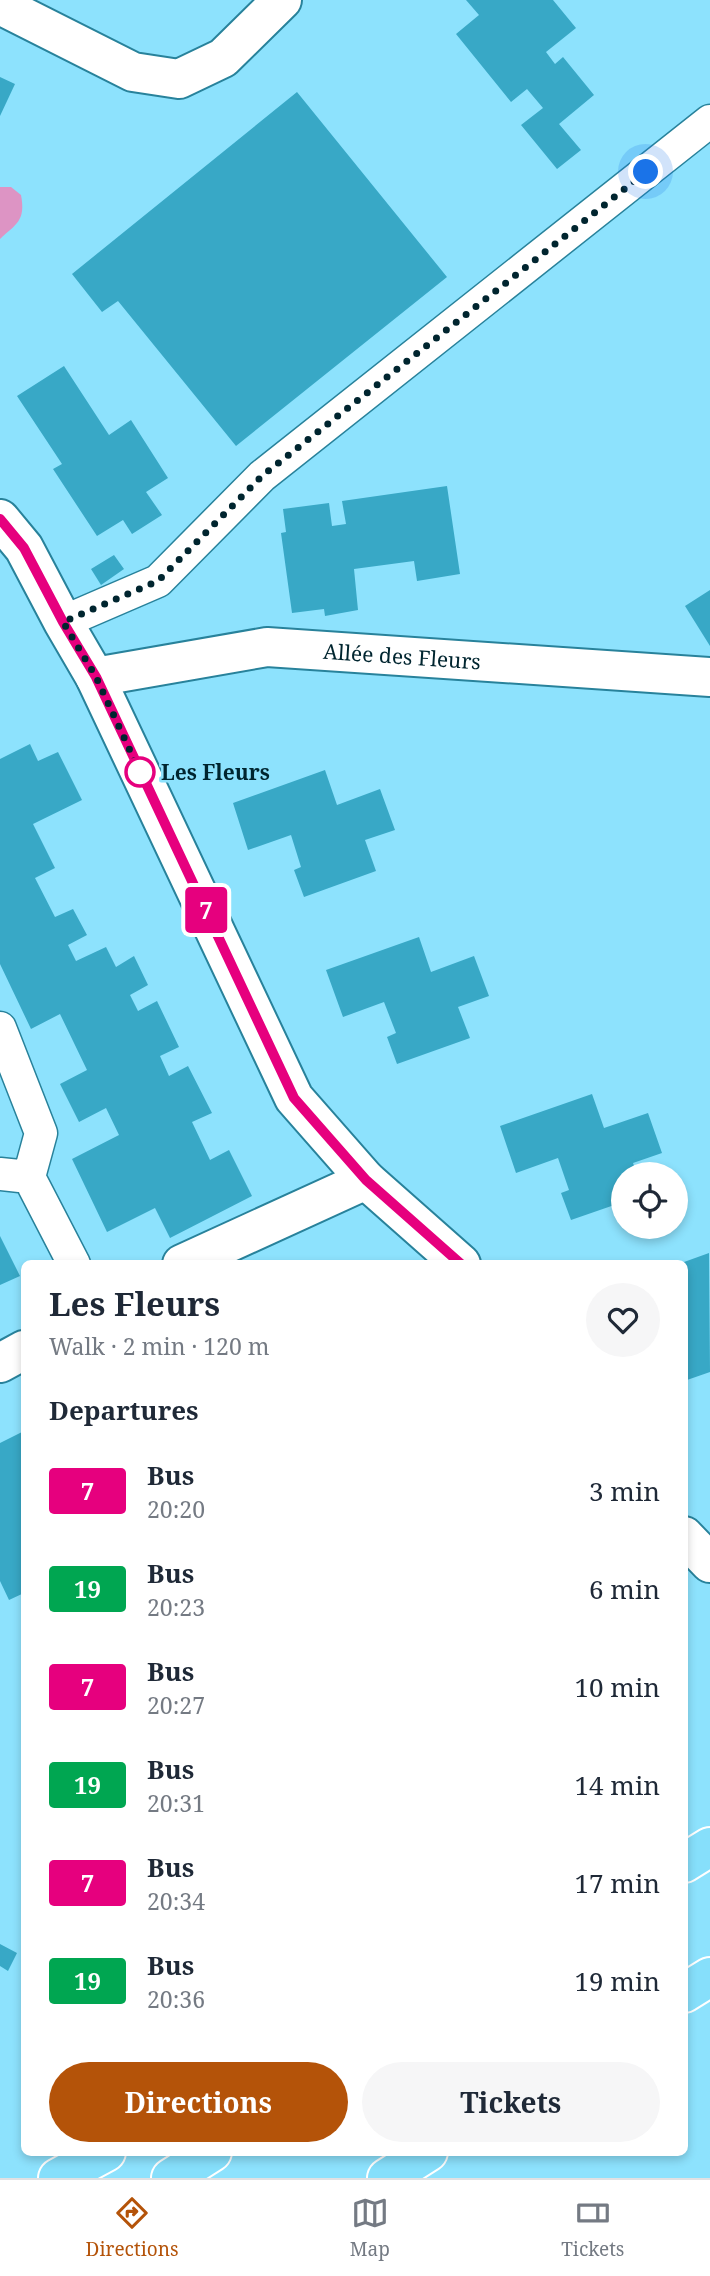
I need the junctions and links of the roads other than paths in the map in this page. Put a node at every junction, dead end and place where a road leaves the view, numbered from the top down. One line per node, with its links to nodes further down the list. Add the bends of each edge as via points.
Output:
1 (282, 0): 2 (street, via 223,58 179,79 133,72)
2 (0, 5)
3 (710, 121): 5 (lane, via 262,476 158,581)
4 (0, 519): 5 (street, via 24,548)
5 (63, 622): 6 (street)
6 (96, 677): 7 (street, Allée des Fleurs, via 267,647); 10 (street, via 294,1098)
7 (710, 677)
8 (0, 1028): 9 (lane, via 41,1133)
9 (14, 1176): 12 (lane)
10 (366, 1180): 11 (street); 14 (street)
11 (236, 1251): 13 (street)
12 (71, 1260)
13 (199, 1260)
14 (456, 1260)
15 (21, 1352): 16 (street)
16 (0, 1363)
17 (688, 1540): 18 (street)
18 (710, 1563)
19 (710, 1847): 20 (highway)
20 (688, 1861)
21 (710, 1976): 22 (highway)
22 (688, 1990)
23 (99, 2156): 26 (highway)
24 (206, 2156): 27 (highway)
25 (422, 2156): 28 (highway)
26 (58, 2178)
27 (171, 2178)
28 (387, 2178)

